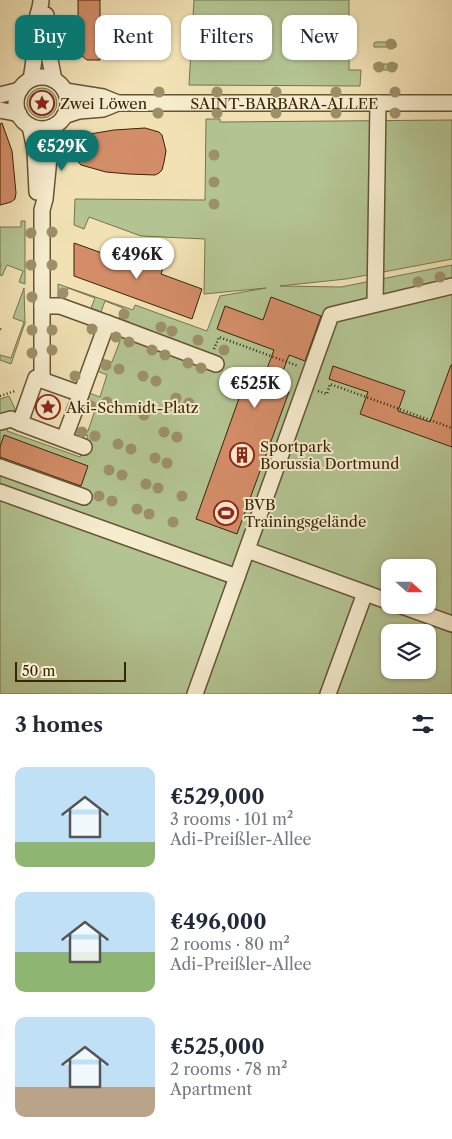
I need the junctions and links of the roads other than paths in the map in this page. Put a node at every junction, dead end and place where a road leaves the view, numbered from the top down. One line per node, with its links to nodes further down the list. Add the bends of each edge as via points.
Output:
1 (41, 2): 2 (street); 3 (street, via 46,14)
2 (31, 79): 3 (street, via 47,77); 4 (street)
3 (54, 80): 5 (street)
4 (20, 90): 6 (street); 11 (street, via 16,106)
5 (65, 91): 7 (street, SAINT-BARBARA-ALLEE, via 103,97); 12 (street, via 68,104)
6 (0, 95)
7 (118, 103): 8 (street, SAINT-BARBARA-ALLEE); 12 (street, SAINT-BARBARA-ALLEE)
8 (378, 103): 9 (street, SAINT-BARBARA-ALLEE); 17 (street)
9 (452, 103)
10 (0, 110): 11 (street)
11 (19, 114): 13 (street)
12 (64, 116): 14 (street)
13 (30, 126): 14 (street); 15 (street, via 38,200)
14 (52, 127): 15 (street)
15 (42, 210): 18 (street)
16 (452, 286): 17 (street)
17 (375, 304): 30 (street, via 331,314)
18 (42, 306): 19 (street, via 60,306); 21 (street)
19 (107, 323): 20 (street); 22 (street)
20 (213, 363)
21 (42, 380): 22 (street); 24 (street, via 36,378)
22 (80, 394): 25 (street)
23 (0, 422): 24 (street, via 11,420)
24 (20, 423): 25 (street)
25 (64, 439): 26 (street)
26 (84, 447)
27 (0, 467): 29 (street)
28 (0, 492): 31 (street)
29 (84, 496)
30 (247, 550): 31 (street); 32 (street)
31 (238, 577): 36 (street)
32 (365, 593): 33 (street); 37 (street)
33 (381, 599)
34 (424, 614): 35 (street)
35 (452, 624)
36 (195, 694)
37 (328, 694)

